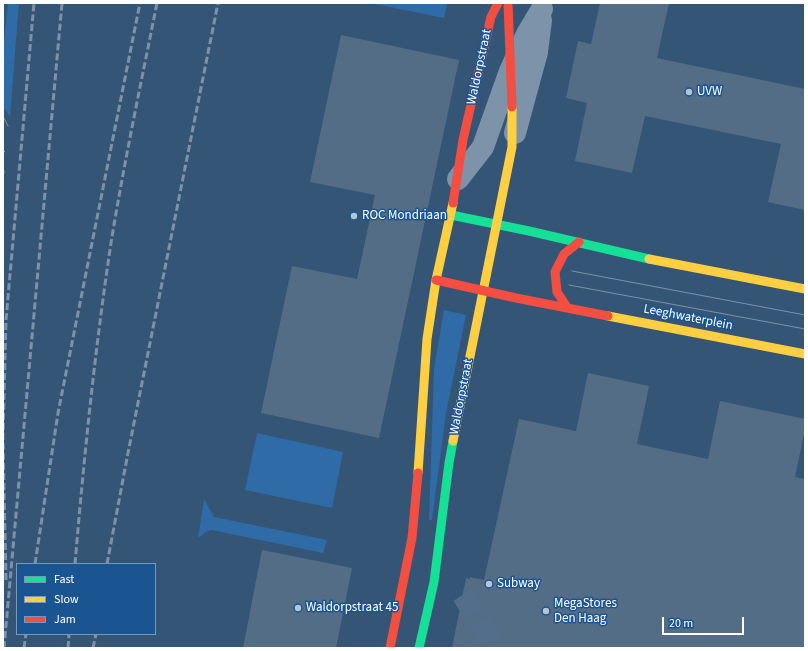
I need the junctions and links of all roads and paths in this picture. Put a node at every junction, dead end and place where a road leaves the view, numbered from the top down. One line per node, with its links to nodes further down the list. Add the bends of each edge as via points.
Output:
1 (498, 3): 6 (street, Waldorpstraat, via 490,17)
2 (508, 3): 4 (street, Waldorpstraat)
3 (543, 6): 4 (street, Waldorpstraat); 5 (street, Waldorpstraat, via 537,52)
4 (510, 71): 5 (street, Waldorpstraat); 6 (street, Waldorpstraat, via 483,147)
5 (512, 147): 8 (street, Waldorpstraat)
6 (458, 179): 7 (street, Waldorpstraat)
7 (451, 215): 8 (street); 10 (street, Waldorpstraat)
8 (496, 224): 9 (street); 12 (street, Waldorpstraat)
9 (579, 242): 11 (street, via 657,261); 13 (street, via 564,254 554,272 557,292)
10 (436, 280): 12 (street, Leeghwaterplein); 15 (street, Waldorpstraat, via 427,339 412,538)
11 (805, 289)
12 (483, 290): 13 (street, Leeghwaterplein); 16 (street, Waldorpstraat, via 449,463 434,582)
13 (567, 307): 14 (street, Leeghwaterplein)
14 (805, 354)
15 (390, 648)
16 (419, 648)

